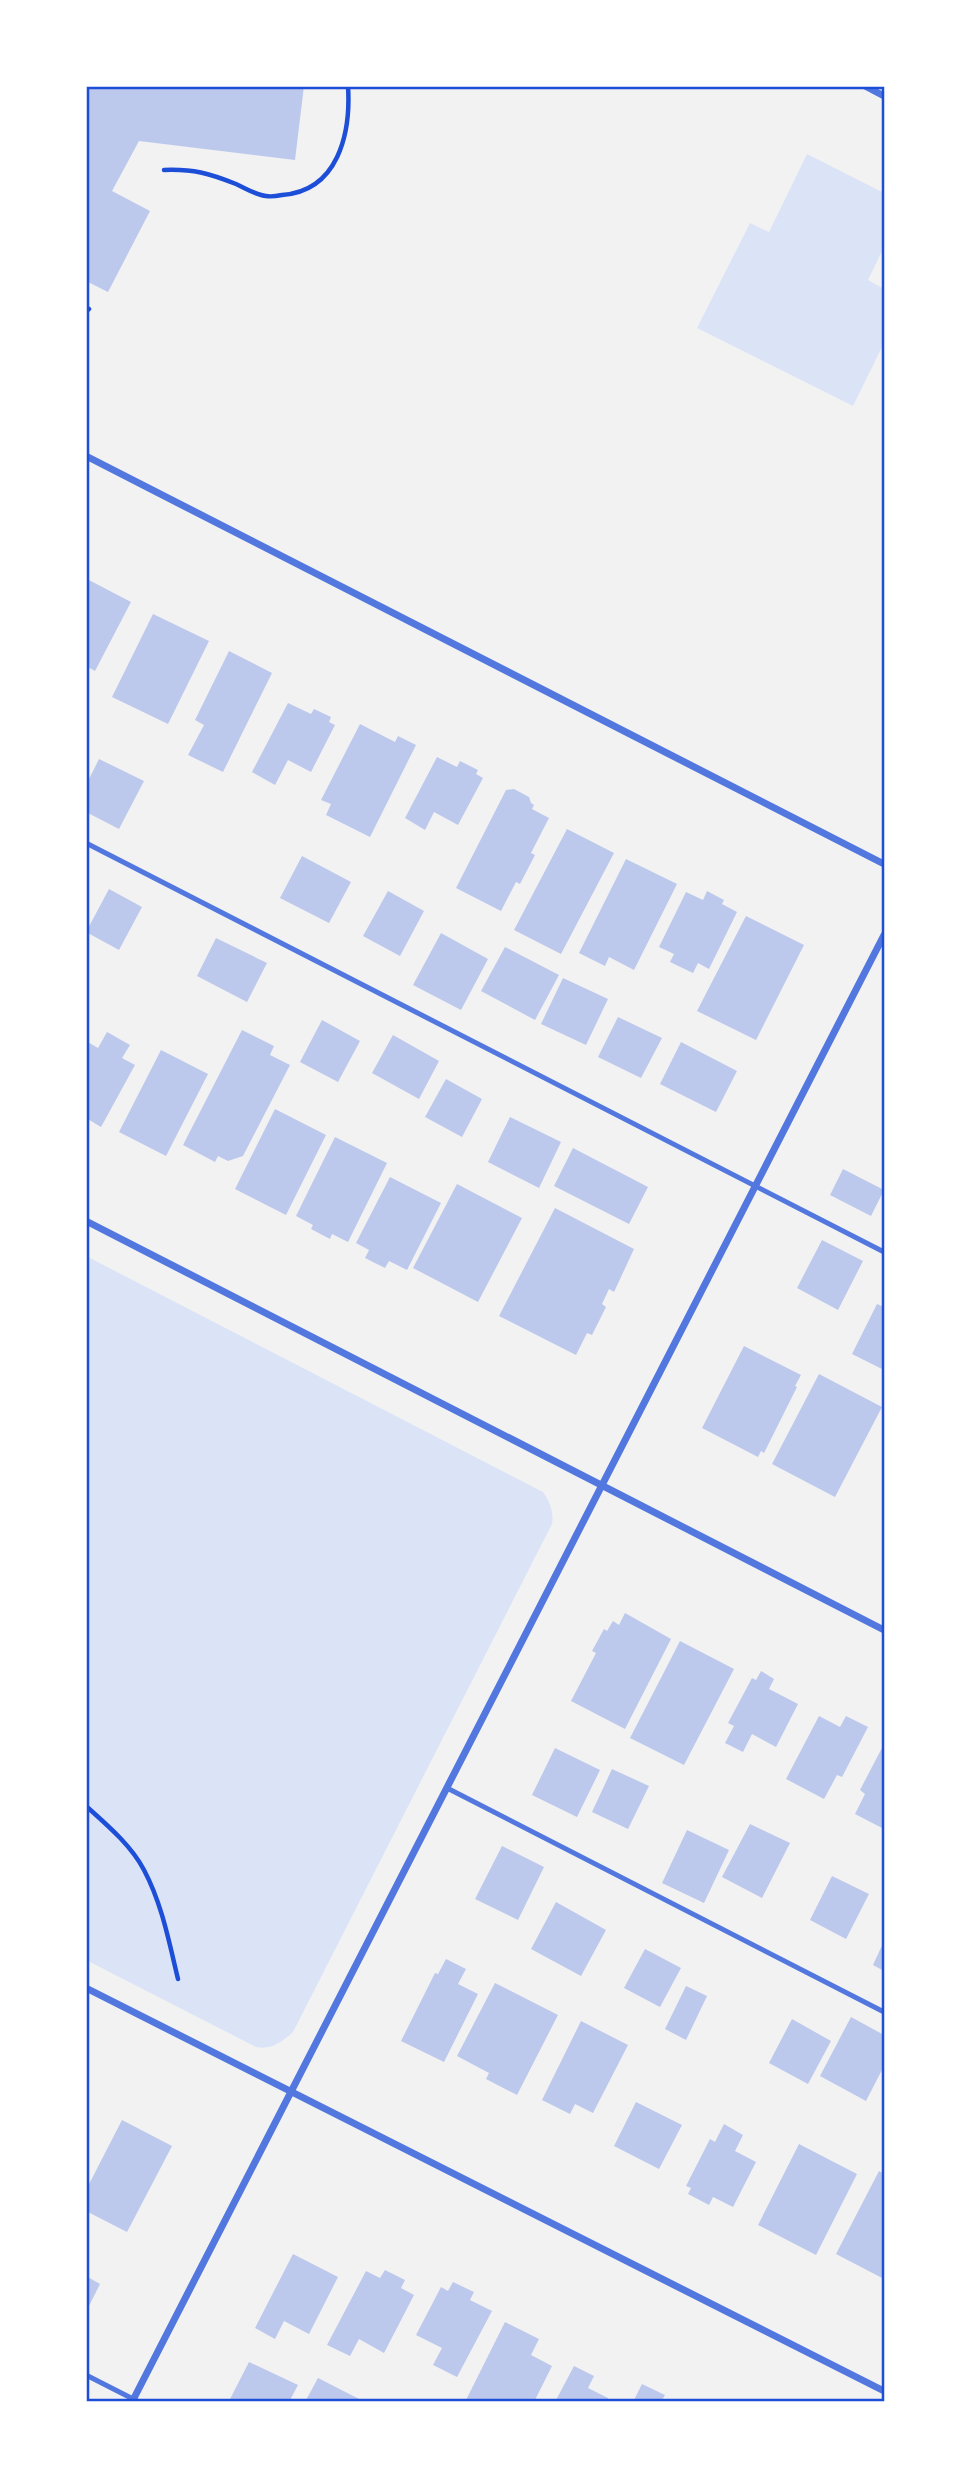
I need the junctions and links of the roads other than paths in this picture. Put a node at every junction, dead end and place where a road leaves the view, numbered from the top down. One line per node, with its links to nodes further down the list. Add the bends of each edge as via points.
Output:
1 (865, 86): 2 (street)
2 (884, 96)
3 (86, 456): 5 (street)
4 (86, 843): 7 (lane)
5 (884, 864)
6 (884, 935): 7 (street)
7 (754, 1186): 9 (lane); 10 (street)
8 (86, 1221): 10 (street)
9 (884, 1252)
10 (602, 1487): 11 (street); 12 (street)
11 (884, 1630)
12 (447, 1788): 14 (lane); 15 (street)
13 (86, 1988): 15 (street)
14 (884, 2012)
15 (292, 2092): 17 (street); 18 (street)
16 (86, 2375): 18 (lane)
17 (884, 2391)
18 (135, 2401)

